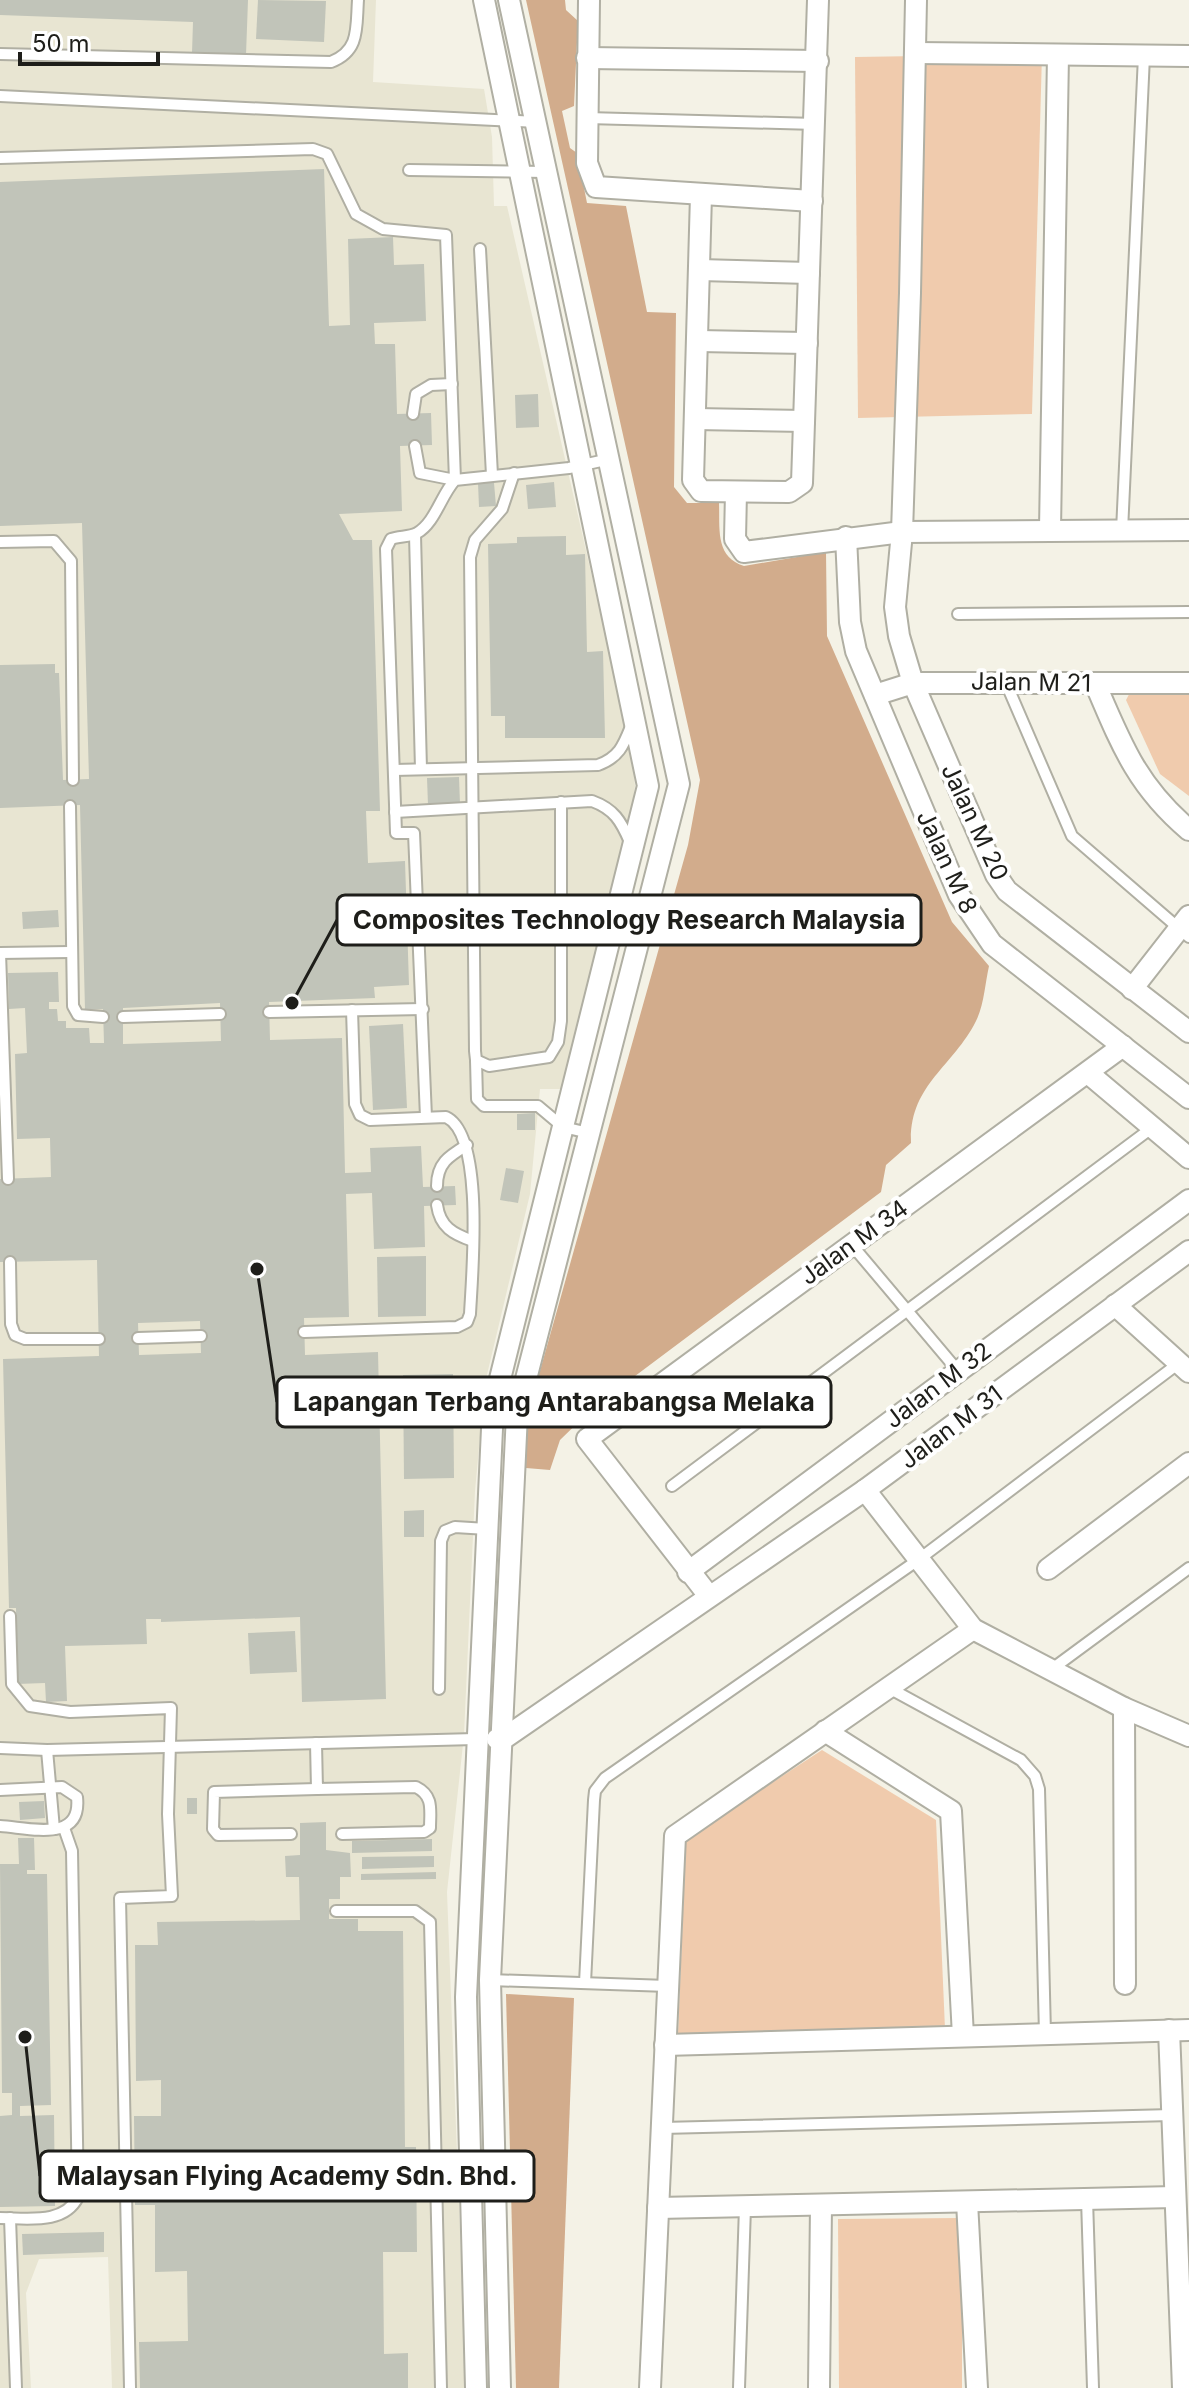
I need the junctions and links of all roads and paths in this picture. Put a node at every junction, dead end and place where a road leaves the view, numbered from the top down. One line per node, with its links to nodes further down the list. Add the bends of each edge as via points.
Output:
1 (358, 0): 8 (lane, via 355,42 346,56 331,62)
2 (484, 0): 16 (street)
3 (509, 0): 17 (street)
4 (589, 0): 12 (street)
5 (818, 0): 13 (street)
6 (916, 0): 7 (street, Jalan M 20)
7 (916, 53): 9 (street); 44 (street, Jalan M 20)
8 (0, 54)
9 (1058, 55): 10 (street); 41 (street)
10 (1144, 56): 11 (street); 43 (lane)
11 (1189, 56)
12 (587, 58): 13 (street); 15 (street)
13 (818, 61): 18 (street)
14 (0, 96): 16 (lane)
15 (587, 118): 18 (lane); 23 (street, via 587,163 596,187)
16 (509, 121): 17 (lane); 21 (street)
17 (537, 122): 22 (street)
18 (816, 124): 24 (street)
19 (0, 158): 30 (lane, via 313,149 327,154 356,214 383,229 446,235)
20 (409, 170): 21 (lane)
21 (519, 172): 22 (lane); 36 (street)
22 (548, 172): 35 (street)
23 (701, 195): 24 (street); 26 (street)
24 (812, 201): 27 (street)
25 (480, 249): 38 (lane)
26 (700, 270): 27 (street); 28 (street)
27 (809, 273): 29 (street)
28 (699, 341): 29 (street); 32 (street)
29 (807, 343): 33 (street)
30 (452, 384): 31 (lane, via 431,385 416,394); 39 (lane)
31 (413, 414)
32 (696, 419): 33 (street); 40 (street, via 696,487)
33 (804, 421): 40 (street, via 802,483 797,489)
34 (415, 446): 39 (lane, via 420,473)
35 (610, 459): 36 (lane); 84 (street, via 679,784)
36 (581, 464): 37 (lane); 55 (street)
37 (514, 473): 38 (lane); 57 (lane, via 502,509 475,540 470,557)
38 (492, 475): 39 (lane)
39 (455, 480): 45 (lane, via 428,524)
40 (736, 492): 46 (street, via 735,539 744,552)
41 (1050, 529): 43 (street); 44 (street)
42 (1189, 530): 43 (street)
43 (1122, 531)
44 (902, 532): 46 (street); 51 (street, Jalan M 20, via 895,607)
45 (415, 535): 56 (lane); 58 (lane, via 391,539 386,549)
46 (846, 537): 54 (street, Jalan M 8, via 850,622)
47 (0, 542): 59 (lane, via 54,541 71,561)
48 (1189, 612): 49 (lane)
49 (958, 614)
50 (1005, 681): 51 (street, Jalan M 21); 52 (street, Jalan M 21); 66 (lane, via 1072,836)
51 (913, 683): 54 (street, Jalan M 21); 69 (street, Jalan M 20, via 1007,891)
52 (1095, 683): 53 (street, Jalan M 21); 64 (street, via 1138,777)
53 (1189, 683)
54 (875, 695): 77 (street, Jalan M 8, via 975,922 992,944)
55 (634, 718): 57 (lane, via 622,749 598,765); 65 (street, via 648,786)
56 (421, 769): 57 (lane); 58 (lane)
57 (473, 769): 62 (lane)
58 (394, 770): 63 (lane)
59 (73, 780)
60 (561, 802): 62 (lane); 65 (lane, via 592,801 608,807); 78 (lane, via 558,1042 549,1057 489,1066)
61 (70, 806): 67 (lane)
62 (473, 807): 63 (lane); 78 (lane)
63 (395, 812): 70 (lane, via 396,833 414,833)
64 (1189, 830)
65 (633, 847): 82 (street)
66 (1186, 927): 69 (street)
67 (70, 952): 68 (lane); 74 (lane, via 73,1006 78,1015)
68 (0, 953): 87 (lane)
69 (1132, 989): 76 (street, Jalan M 20)
70 (423, 1009): 71 (lane); 81 (lane)
71 (352, 1010): 72 (lane); 81 (lane, via 355,1104 360,1115 370,1120)
72 (269, 1012)
73 (220, 1014): 75 (lane)
74 (103, 1017)
75 (123, 1017)
76 (1189, 1032)
77 (1123, 1046): 79 (street, Jalan M 34); 80 (street, Jalan M 8)
78 (476, 1060): 82 (lane, via 477,1099 484,1106 538,1106)
79 (1088, 1073): 83 (street); 92 (street, Jalan M 34)
80 (1189, 1098)
81 (426, 1117): 85 (lane, via 455,1121)
82 (563, 1127): 84 (lane); 106 (street, via 493,1407)
83 (1153, 1127): 86 (street); 96 (lane)
84 (589, 1133): 121 (street, via 517,1414)
85 (467, 1145): 88 (lane, via 446,1158 437,1172); 91 (lane)
86 (1189, 1158)
87 (8, 1179)
88 (437, 1186)
89 (1189, 1200): 102 (street, Jalan M 32)
90 (437, 1205): 91 (lane, via 442,1224)
91 (473, 1241): 97 (lane, via 467,1322 436,1329)
92 (851, 1243): 96 (lane); 110 (street, Jalan M 34, via 587,1439)
93 (1187, 1257): 95 (street, Jalan M 31)
94 (10, 1262): 100 (lane, via 15,1335)
95 (1115, 1305): 101 (street); 105 (street, Jalan M 31)
96 (907, 1308): 102 (lane); 104 (lane)
97 (304, 1332)
98 (201, 1336): 99 (lane)
99 (138, 1338)
100 (99, 1339)
101 (1184, 1367): 107 (lane)
102 (958, 1371): 110 (street, Jalan M 32)
103 (1189, 1463): 109 (street)
104 (672, 1486)
105 (865, 1490): 107 (street); 111 (street, Jalan M 31)
106 (487, 1529): 116 (lane, via 455,1527 445,1531 441,1541); 120 (street)
107 (918, 1560): 113 (street); 135 (lane, via 599,1784)
108 (1189, 1568): 114 (lane)
109 (1048, 1569)
110 (688, 1572): 111 (street)
111 (709, 1596): 121 (street, Jalan M 31)
112 (10, 1616): 124 (lane, via 12,1684 30,1706 70,1712 171,1708)
113 (973, 1629): 114 (street); 115 (street)
114 (1051, 1671): 117 (street)
115 (888, 1687): 118 (street); 139 (lane, via 1021,1760 1035,1776)
116 (439, 1689)
117 (1124, 1708): 119 (street); 136 (street)
118 (825, 1731): 137 (street, via 675,1836); 140 (street, via 951,1811)
119 (1189, 1736)
120 (475, 1739): 121 (street); 122 (lane); 154 (street, via 466,1997)
121 (503, 1739): 134 (street)
122 (316, 1743): 124 (lane); 127 (lane)
123 (0, 1748): 125 (lane)
124 (168, 1748): 125 (lane); 152 (lane, via 172,1896 120,1898)
125 (47, 1750): 126 (lane)
126 (50, 1787): 128 (lane); 130 (lane); 130 (lane, via 62,1787 77,1797 74,1822)
127 (317, 1789): 131 (lane, via 214,1792 213,1829 218,1835); 132 (lane, via 416,1787 431,1801 430,1828 424,1832)
128 (0, 1790)
129 (0, 1826): 130 (lane)
130 (59, 1829): 150 (lane, via 72,1851 78,2197 71,2211 58,2217)
131 (291, 1834)
132 (342, 1834)
133 (336, 1911): 153 (lane, via 415,1911 430,1922)
134 (490, 1980): 135 (lane); 155 (street)
135 (585, 1983): 137 (lane)
136 (1125, 1984)
137 (668, 1986): 141 (street)
138 (1179, 2030): 139 (street); 142 (street)
139 (1045, 2034): 140 (street)
140 (963, 2036): 141 (street)
141 (665, 2045): 143 (street)
142 (1172, 2115): 143 (lane); 144 (street)
143 (662, 2128): 149 (street)
144 (1175, 2197): 145 (street); 161 (street)
145 (1087, 2199): 146 (street); 160 (lane)
146 (967, 2202): 147 (street); 159 (street)
147 (821, 2205): 148 (street); 158 (street)
148 (745, 2207): 149 (street); 157 (lane)
149 (658, 2208): 156 (street)
150 (5, 2218): 151 (lane)
151 (16, 2388)
152 (130, 2388)
153 (441, 2388)
154 (476, 2388)
155 (500, 2388)
156 (650, 2388)
157 (739, 2388)
158 (819, 2388)
159 (977, 2388)
160 (1093, 2388)
161 (1183, 2388)

